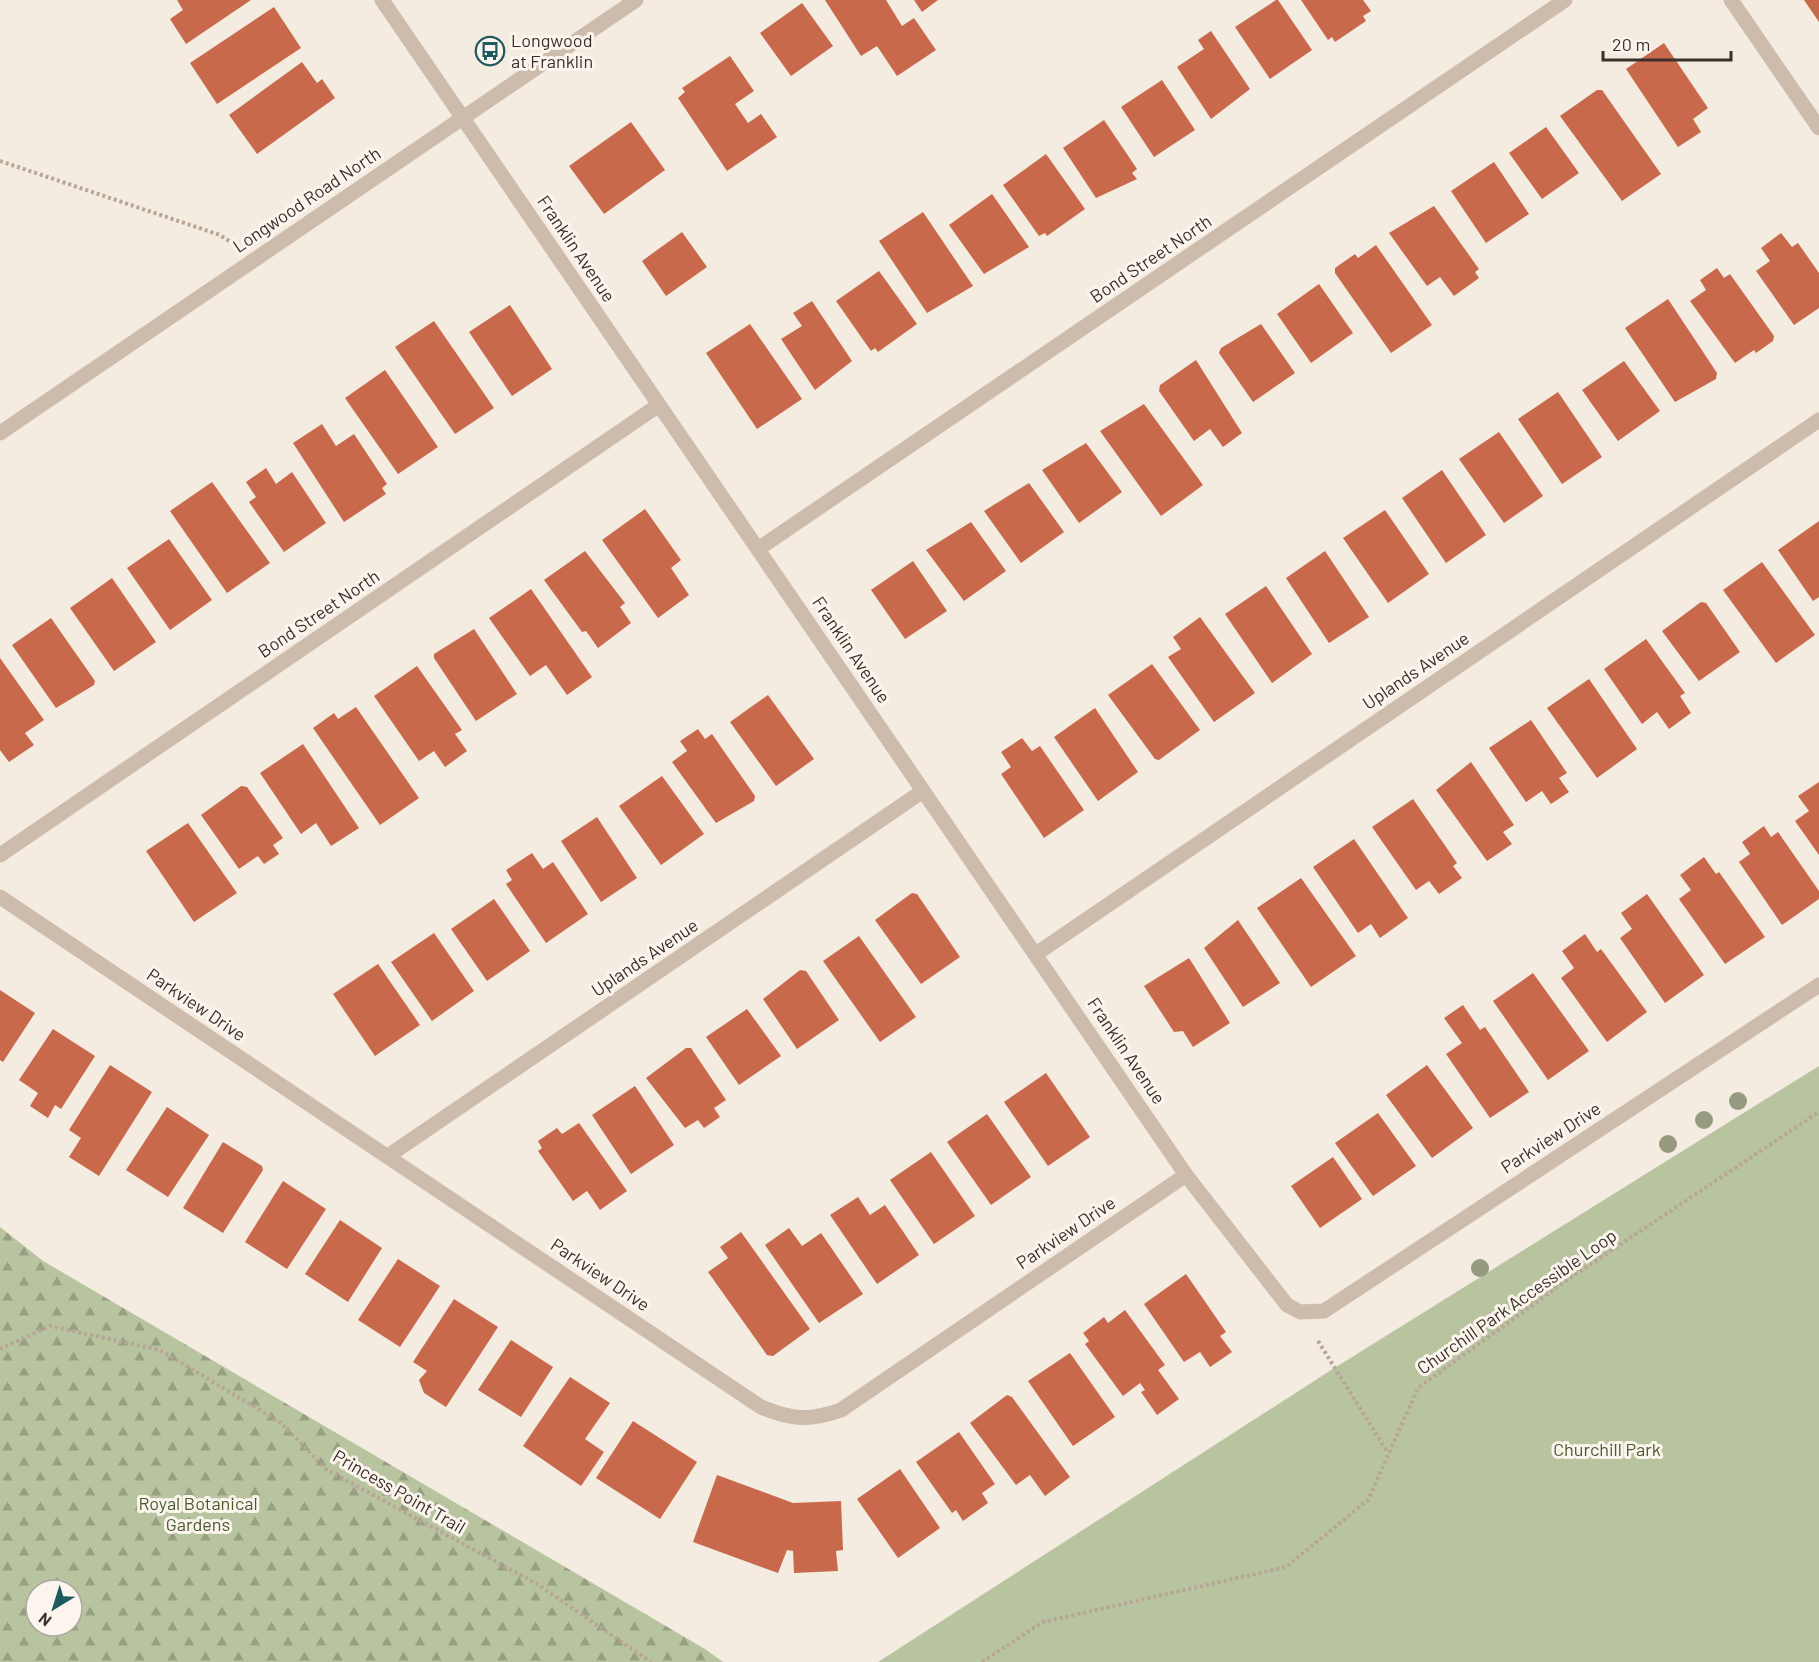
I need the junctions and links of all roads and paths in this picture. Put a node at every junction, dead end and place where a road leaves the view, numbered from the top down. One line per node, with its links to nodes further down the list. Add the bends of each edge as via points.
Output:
1 (382, 0): 5 (street, Franklin Avenue)
2 (636, 0): 5 (street, Longwood Road North)
3 (1565, 0): 12 (street, Bond Street North)
4 (1731, 0): 6 (street)
5 (463, 118): 8 (street, Longwood Road North); 9 (street, Franklin Avenue)
6 (1819, 128)
7 (0, 162): 8 (path, via 220,235)
8 (256, 259): 11 (street, Longwood Road North)
9 (659, 405): 12 (street, Franklin Avenue); 14 (street, Bond Street North)
10 (1819, 420): 16 (street, Uplands Avenue)
11 (0, 433)
12 (758, 549): 13 (street, Franklin Avenue)
13 (923, 791): 16 (street, Franklin Avenue); 19 (street, Uplands Avenue)
14 (0, 855)
15 (0, 897): 19 (street, Parkview Drive)
16 (1036, 954): 20 (street, Franklin Avenue)
17 (1819, 985): 21 (street, Parkview Drive, via 1324,1311)
18 (1819, 1112): 23 (path, Churchill Park Accessible Loop, via 1570,1278 1419,1388)
19 (388, 1156): 20 (street, Parkview Drive, via 761,1407 801,1419 842,1410)
20 (1186, 1175): 21 (street, Franklin Avenue, via 1287,1305)
21 (1300, 1312): 23 (path)
22 (0, 1348): 24 (path, Princess Point Trail, via 50,1326 160,1350 281,1423 327,1470 537,1584)
23 (1388, 1453): 25 (path, Churchill Park Accessible Loop, via 1368,1500 1286,1567 1043,1622)
24 (651, 1662)
25 (982, 1662)

